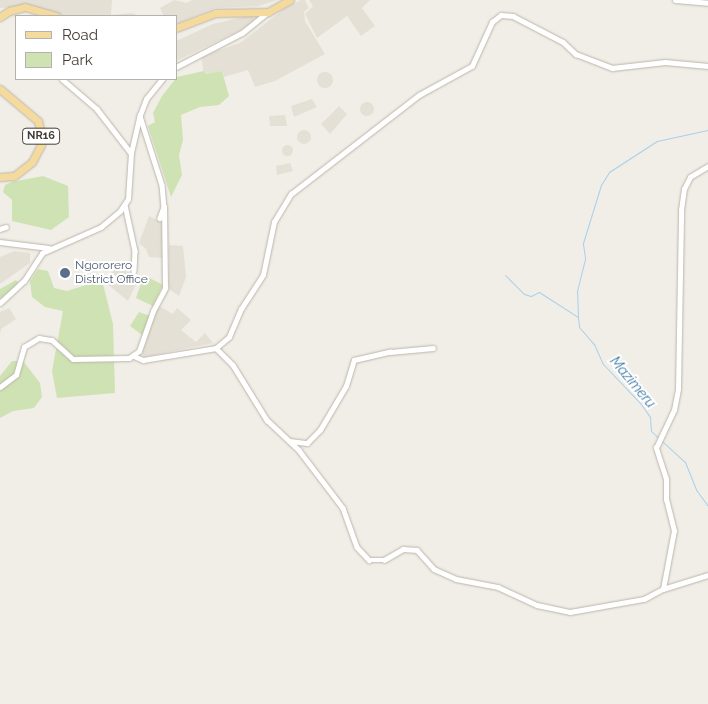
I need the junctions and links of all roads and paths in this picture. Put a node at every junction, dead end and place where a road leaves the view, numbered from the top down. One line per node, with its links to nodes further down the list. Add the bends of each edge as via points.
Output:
1 (290, 0): 6 (main road)
2 (675, 0): 3 (street)
3 (708, 3)
4 (9, 11): 5 (street); 7 (main road, via 36,8); 8 (main road)
5 (0, 12)
6 (268, 12): 9 (main road, via 215,13); 10 (street, via 242,33)
7 (54, 15)
8 (0, 18)
9 (178, 27)
10 (178, 66)
11 (708, 66): 28 (street, via 665,62 612,68 576,54 563,42 513,16 501,15 492,22 472,66 419,95 291,194 274,222 262,275 241,309 229,337)
12 (63, 80): 16 (street, via 97,109)
13 (161, 80): 15 (street, via 146,99)
14 (0, 89): 18 (main road, NR16, via 38,121 41,134 41,145 32,162 14,176)
15 (140, 115): 16 (street); 20 (street, via 162,185)
16 (131, 154): 19 (street, via 132,182)
17 (708, 166): 34 (street, via 690,178 684,189 681,210 678,389 674,410 656,448 664,472 666,500 674,531)
18 (0, 176)
19 (125, 205): 25 (street, via 101,227); 26 (street, via 135,251)
20 (164, 208): 21 (street); 30 (street, via 165,288)
21 (160, 218)
22 (6, 228): 23 (street)
23 (0, 230)
24 (0, 242): 25 (street)
25 (49, 248): 27 (street, via 24,281)
26 (134, 271)
27 (0, 304)
28 (216, 348): 30 (street, via 180,351 143,360); 32 (street, via 233,365 267,420)
29 (433, 348): 32 (street, via 390,352 354,360 346,386 314,437 304,444)
30 (134, 356): 31 (street, via 74,359 52,340 39,338 24,347 16,375)
31 (0, 387)
32 (288, 441): 34 (street, via 342,508 357,548 369,560 384,560 403,549 417,550 434,569 456,579 498,587 537,605 570,612 644,600)
33 (708, 575): 34 (street)
34 (663, 588)

